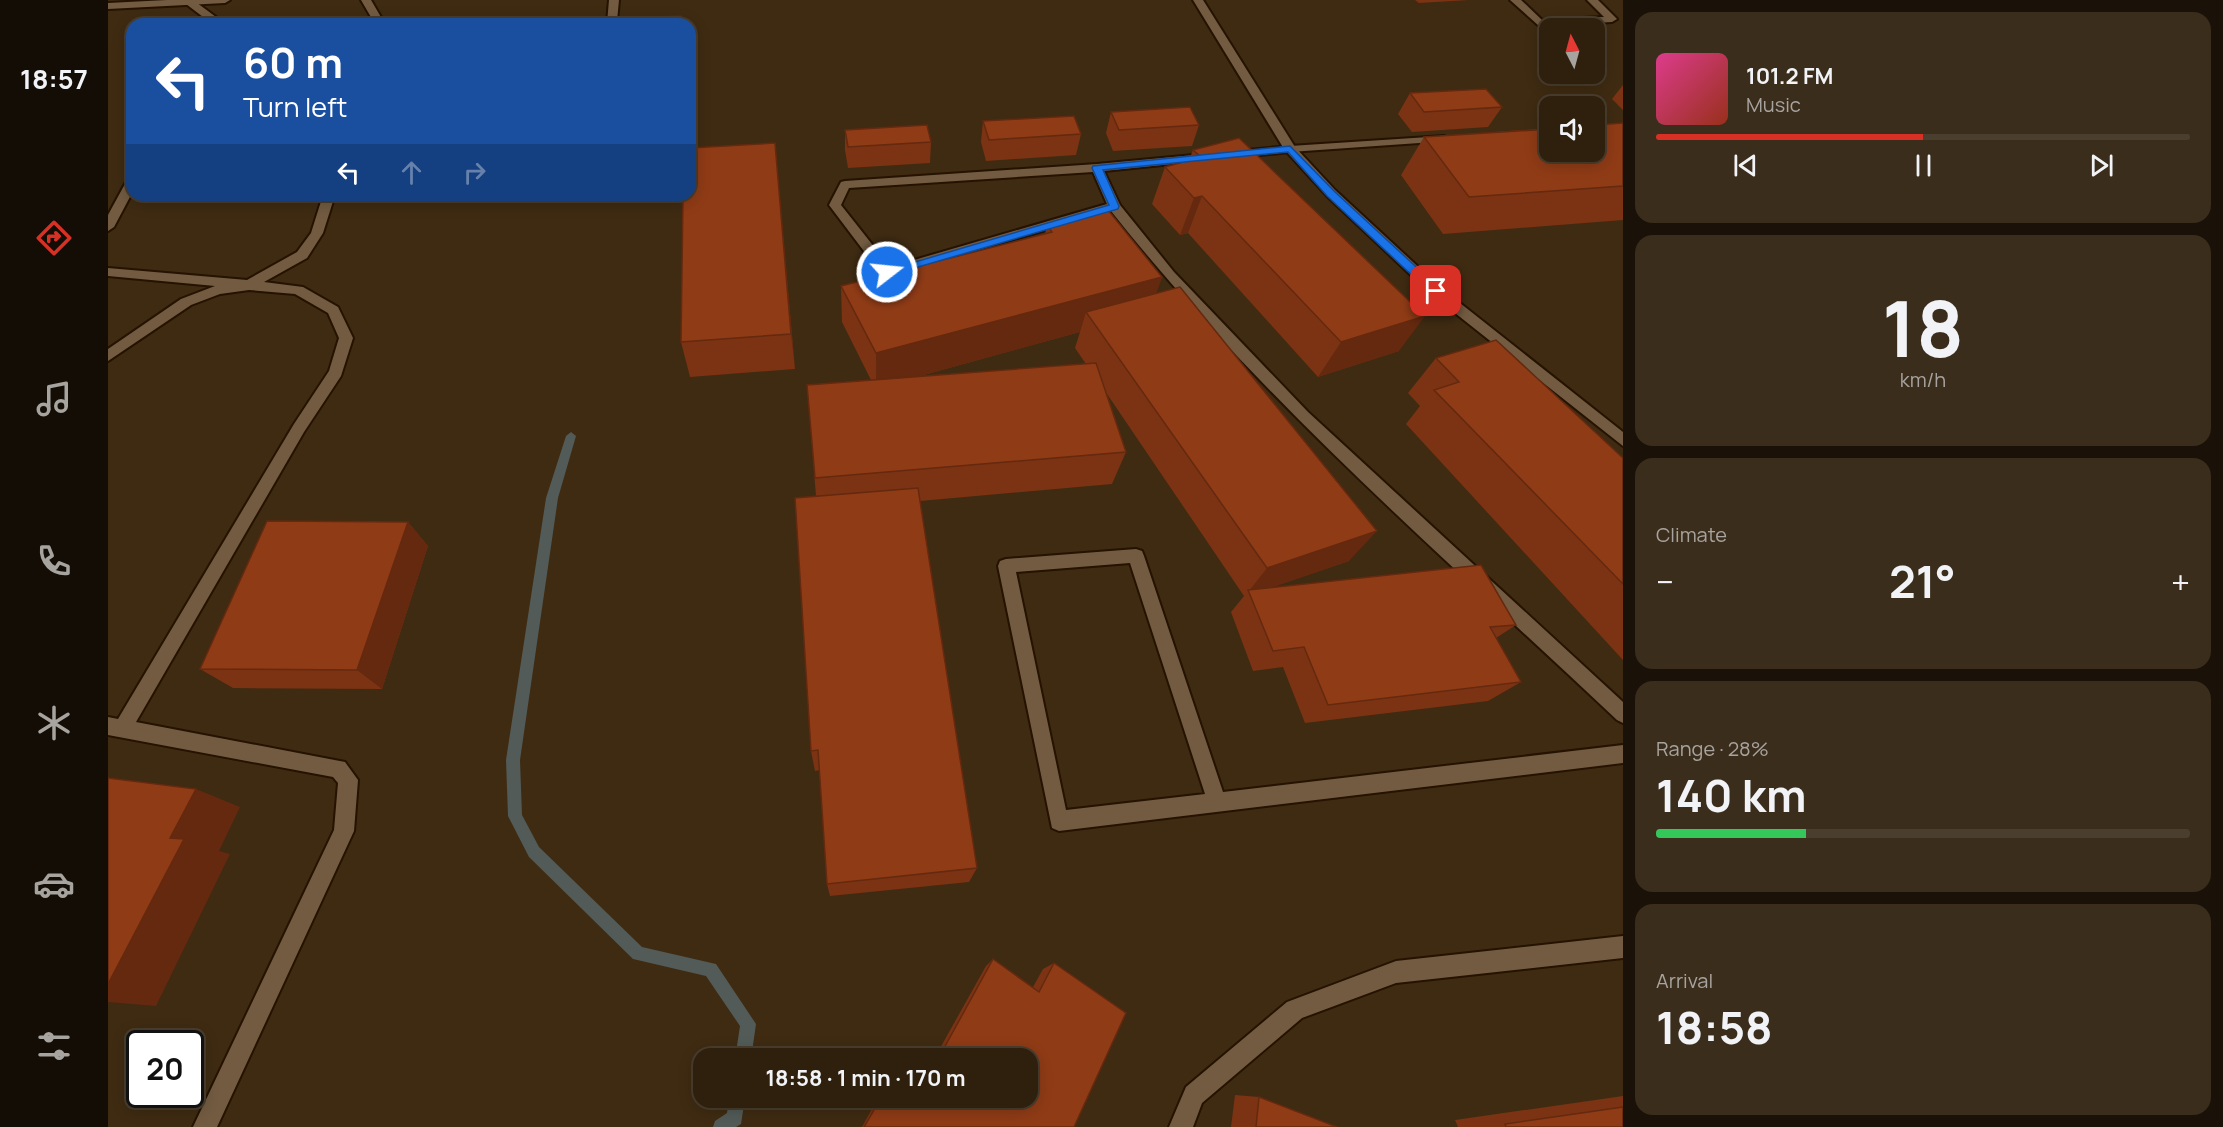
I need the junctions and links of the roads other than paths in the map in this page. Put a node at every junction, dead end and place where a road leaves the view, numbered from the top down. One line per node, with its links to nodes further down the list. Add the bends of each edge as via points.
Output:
1 (225, 0): 7 (street)
2 (366, 0): 10 (street)
3 (614, 0): 11 (street)
4 (1198, 0): 13 (street)
5 (1515, 0): 6 (street, via 1539,23 1612,19)
6 (1592, 0)
7 (189, 2): 8 (street); 9 (street)
8 (108, 6)
9 (211, 18)
10 (376, 18)
11 (612, 18)
12 (1455, 138): 13 (street)
13 (1290, 149): 14 (street); 22 (street, via 1331,194 1436,291)
14 (1097, 168): 17 (street); 17 (street, via 845,185 835,205 887,272)
15 (126, 193): 18 (street)
16 (327, 201): 20 (street, via 317,233 302,255)
17 (1114, 206): 23 (street, via 1169,275 1324,437)
18 (108, 226)
19 (108, 272): 20 (street)
20 (249, 285): 21 (street, via 218,290 186,302); 24 (street, via 298,290 333,310 346,338 336,372)
21 (108, 356)
22 (1623, 440)
23 (1623, 714)
24 (115, 727): 28 (street, via 338,769 348,780 344,831)
25 (1623, 754): 26 (street)
26 (1217, 802): 26 (street, via 1136,556 1006,566 1059,821)
27 (1623, 947): 29 (street, via 1396,972 1295,1010 1194,1095)
28 (205, 1127)
29 (1180, 1127)

